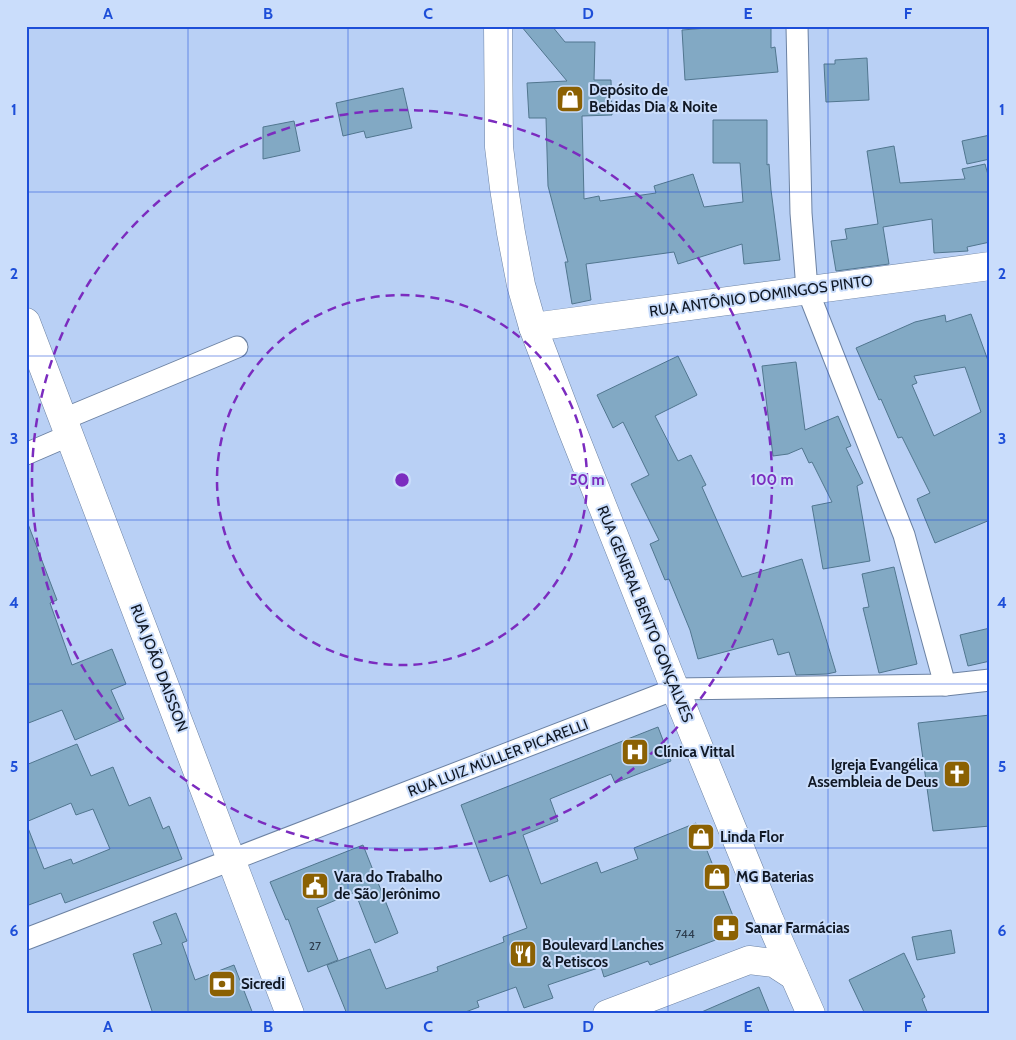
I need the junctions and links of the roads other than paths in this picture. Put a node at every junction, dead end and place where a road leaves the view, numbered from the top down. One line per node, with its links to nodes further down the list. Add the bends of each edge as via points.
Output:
1 (498, 26): 6 (main road, RUA GENERAL BENTO GONÇALVES, via 499,147 514,251)
2 (797, 26): 4 (street, via 801,213)
3 (990, 266): 4 (main road, RUA ANTÔNIO DOMINGOS PINTO)
4 (807, 289): 6 (main road, RUA ANTÔNIO DOMINGOS PINTO); 11 (street, via 904,535)
5 (26, 322): 8 (main road, RUA JOÃO DAISSON)
6 (533, 327): 12 (main road, RUA GENERAL BENTO GONÇALVES)
7 (236, 347): 8 (street)
8 (67, 427): 9 (street); 13 (main road, RUA JOÃO DAISSON)
9 (26, 454)
10 (990, 680): 11 (street, RUA LUIZ MÜLLER PICARELLI)
11 (945, 685): 12 (street, RUA LUIZ MÜLLER PICARELLI)
12 (675, 689): 13 (street, RUA LUIZ MÜLLER PICARELLI); 14 (main road, RUA GENERAL BENTO GONÇALVES)
13 (232, 861): 15 (street, RUA LUIZ MÜLLER PICARELLI); 18 (main road, RUA JOÃO DAISSON)
14 (770, 921): 16 (main road, via 764,942); 17 (main road, RUA GENERAL BENTO GONÇALVES)
15 (26, 939)
16 (749, 960): 17 (main road, via 774,963); 19 (main road)
17 (794, 976): 20 (main road, RUA GENERAL BENTO GONÇALVES)
18 (290, 1014)
19 (606, 1014)
20 (811, 1014)

